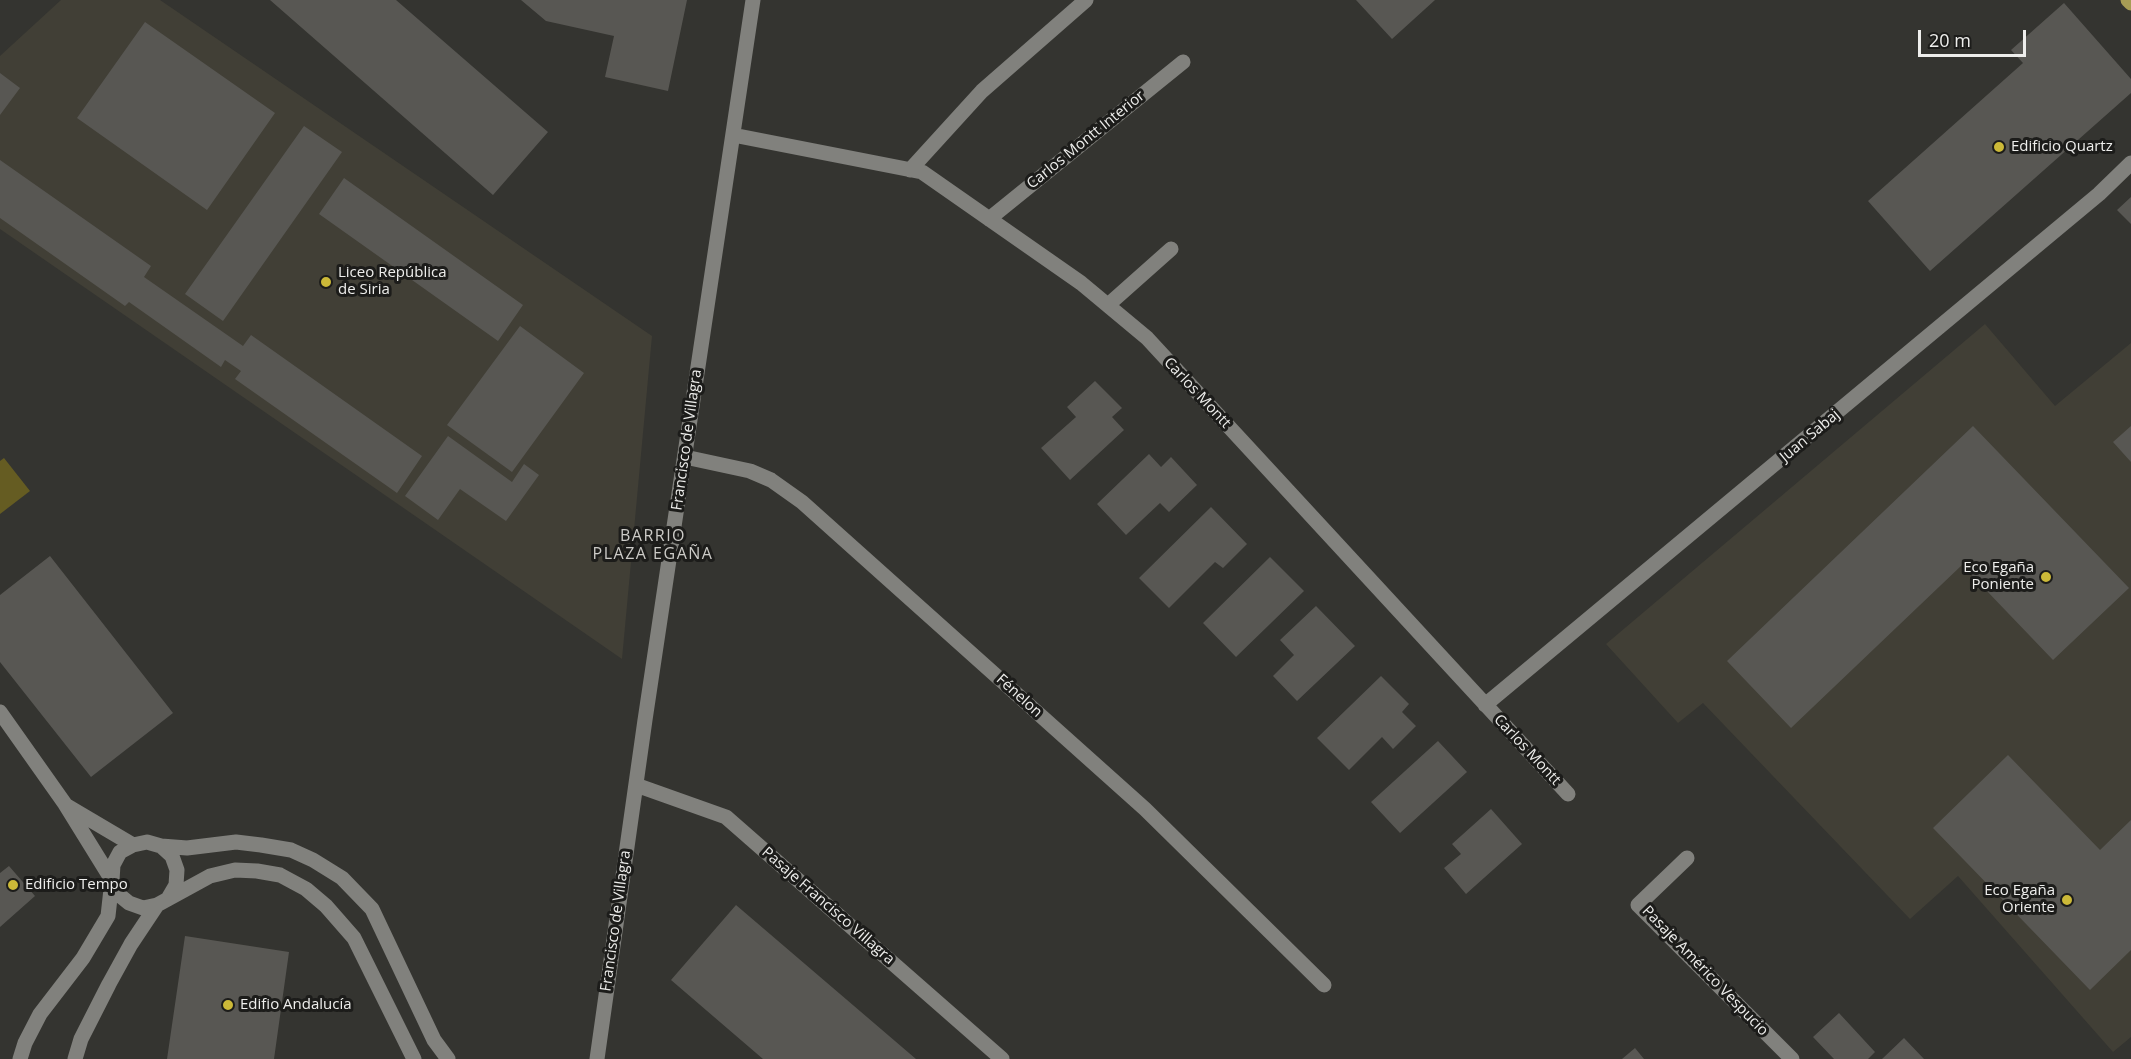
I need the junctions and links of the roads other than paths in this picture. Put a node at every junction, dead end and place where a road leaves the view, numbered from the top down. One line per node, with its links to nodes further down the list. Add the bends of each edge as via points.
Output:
1 (753, 0): 4 (street, Francisco de Villagra)
2 (1086, 0): 6 (street, via 982,91)
3 (1183, 62): 7 (street, Carlos Montt Interior)
4 (733, 135): 6 (street, Carlos Montt); 10 (street, Francisco de Villagra)
5 (2131, 163): 11 (street, Juan Sabaj, via 2099,194)
6 (910, 170): 7 (street, Carlos Montt, via 922,172)
7 (989, 219): 9 (street, Carlos Montt)
8 (1171, 249): 9 (street)
9 (1108, 305): 11 (street, Carlos Montt, via 1147,338)
10 (685, 457): 13 (street, Francisco de Villagra); 21 (street, Fénelon, via 750,471 771,480 802,502 1145,809)
11 (1485, 705): 14 (street, Carlos Montt)
12 (0, 712): 15 (street)
13 (636, 785): 26 (street, Francisco de Villagra); 27 (street, Pasaje Francisco Villagra, via 726,817)
14 (1568, 794)
15 (65, 804): 16 (street); 19 (street)
16 (133, 844): 17 (street); 19 (street, via 120,852 113,865)
17 (161, 846): 20 (street, via 172,856 177,870 176,885); 25 (street, via 187,848 236,842 271,846 291,850 342,878 372,909 434,1040)
18 (1687, 858): 28 (street, Pasaje Américo Vespucio, via 1638,905)
19 (112, 880): 20 (street, via 118,894 129,903 143,908); 22 (street, via 108,916 83,958 40,1014)
20 (163, 901): 23 (street, via 131,944 81,1039); 24 (street, via 210,876 235,870 280,875 306,888 354,938)
21 (1324, 985)
22 (20, 1059)
23 (75, 1059)
24 (414, 1059)
25 (448, 1059)
26 (597, 1059)
27 (1002, 1059)
28 (1792, 1059)

